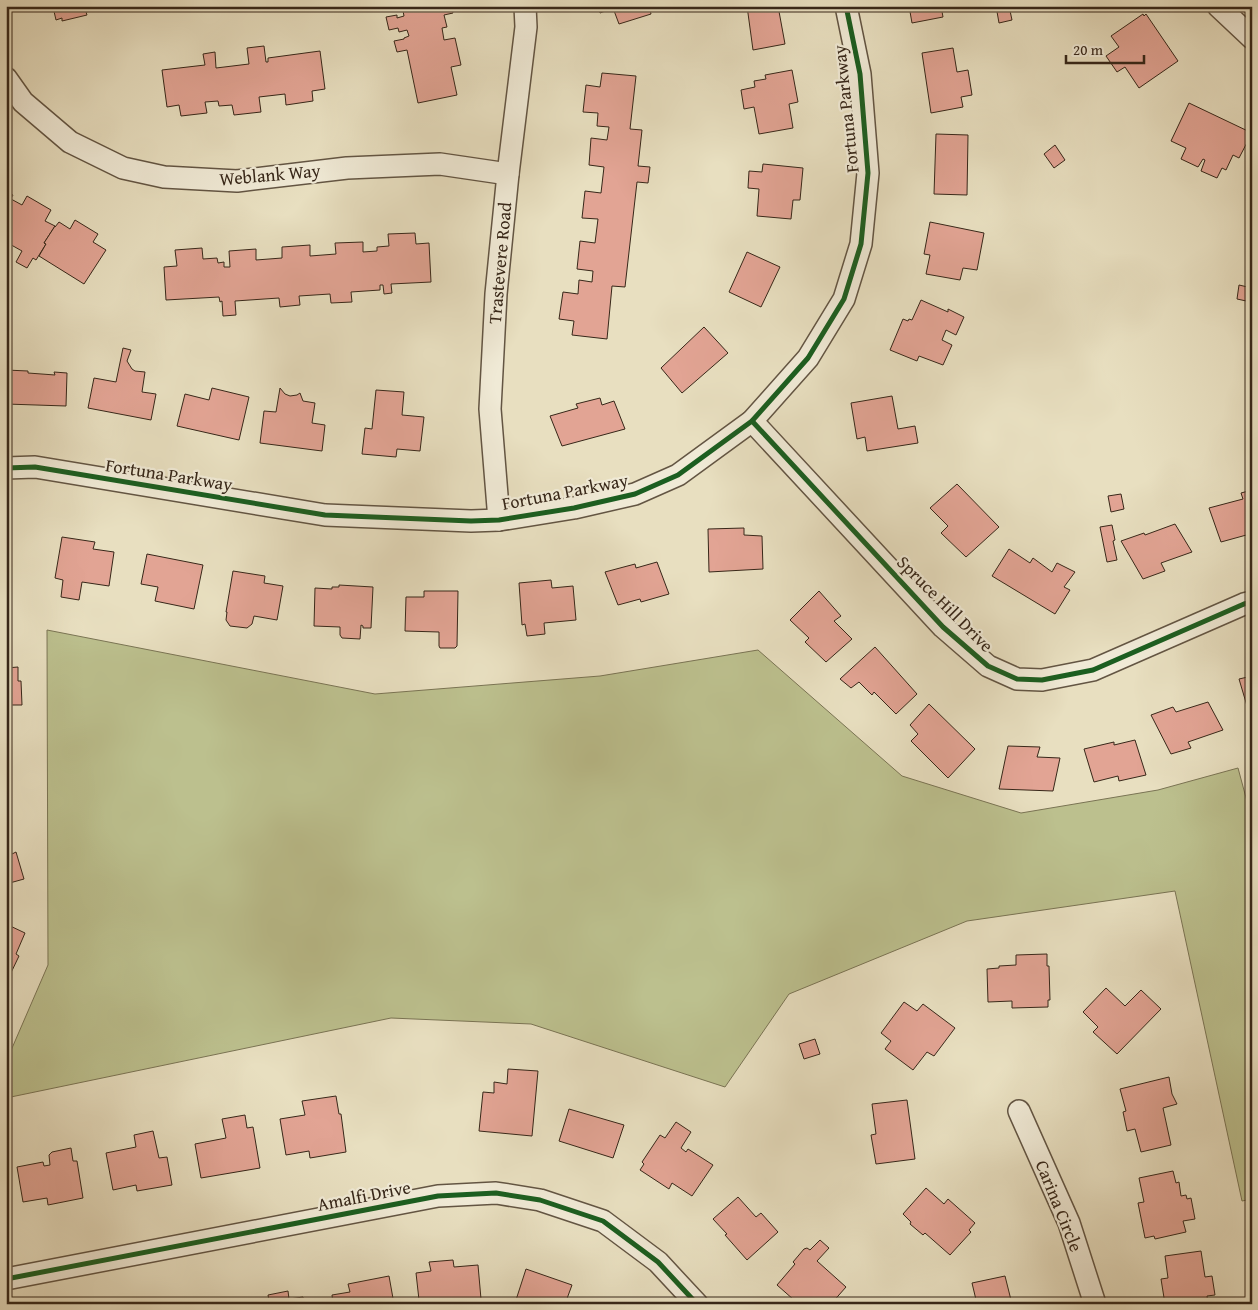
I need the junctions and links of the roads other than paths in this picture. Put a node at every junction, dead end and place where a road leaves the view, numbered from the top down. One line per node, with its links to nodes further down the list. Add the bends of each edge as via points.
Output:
1 (526, 6): 6 (street, Trastevere Road)
2 (846, 6): 7 (street, Fortuna Parkway, via 860,74 868,173 860,244 844,299 813,350)
3 (1218, 6): 4 (street)
4 (1252, 38)
5 (6, 78): 6 (street, Weblank Way, via 23,102 70,142 123,168 164,178 237,180 347,168 440,164)
6 (508, 174): 9 (street, Trastevere Road, via 496,294 490,410)
7 (752, 421): 9 (street, Fortuna Parkway, via 678,475 635,494); 10 (street, Spruce Hill Drive, via 944,627 988,666 1017,678 1042,680 1093,670)
8 (6, 468): 9 (street, Fortuna Parkway, via 35,467 325,515)
9 (499, 520)
10 (1252, 602)
11 (1019, 1111): 14 (street, Carina Circle, via 1069,1224)
12 (6, 1279): 13 (street, Amalfi Drive, via 438,1196 496,1193 540,1200 603,1221 658,1262)
13 (697, 1304)
14 (1095, 1304)

